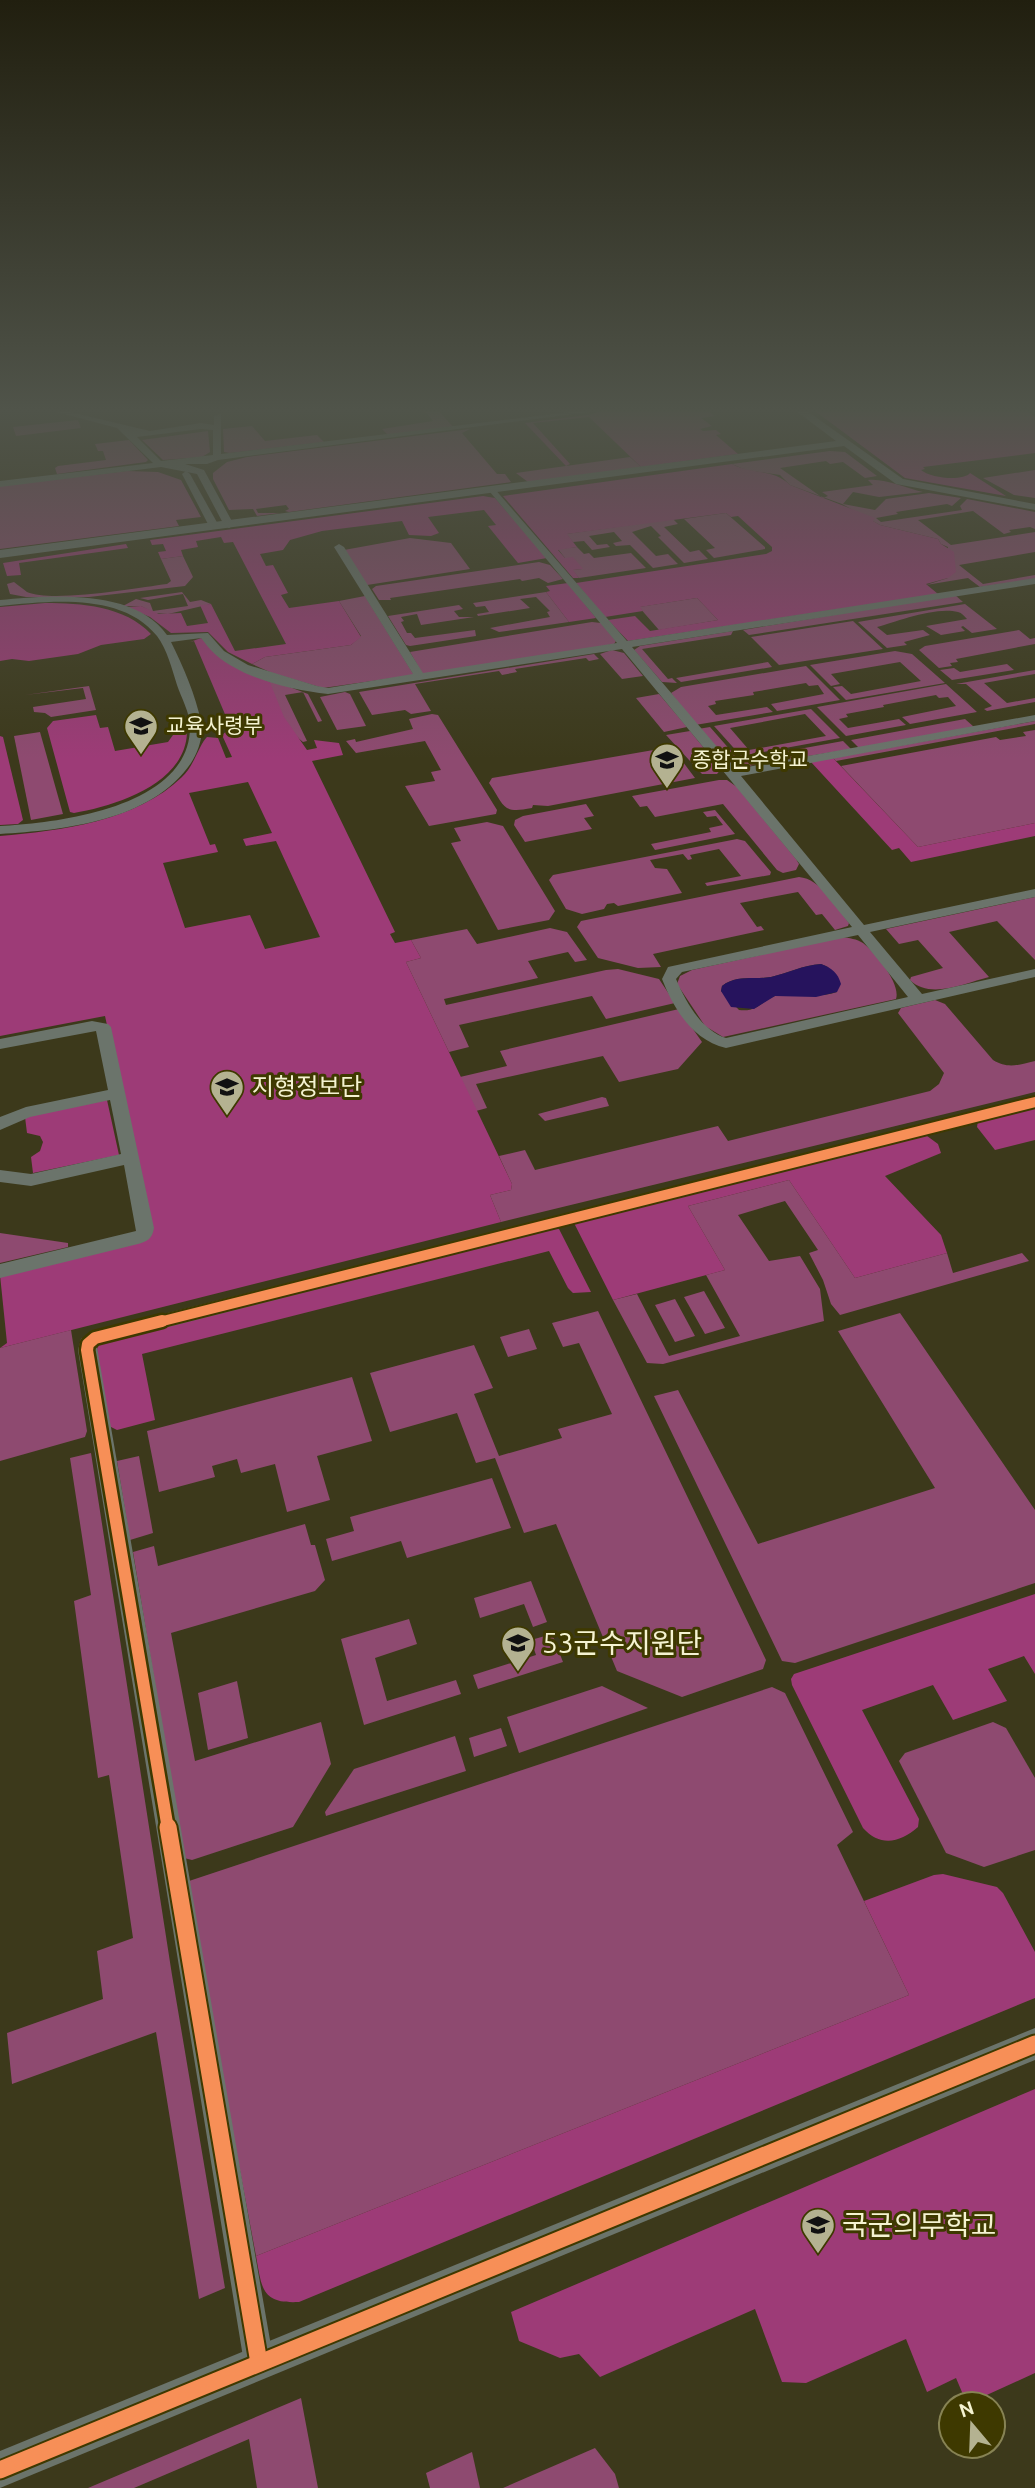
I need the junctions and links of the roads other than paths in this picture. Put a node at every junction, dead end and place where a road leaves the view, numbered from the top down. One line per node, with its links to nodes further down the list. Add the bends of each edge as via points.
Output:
1 (206, 527): 4 (street)
2 (524, 527): 8 (street)
3 (339, 547): 9 (street)
4 (0, 554)
5 (1035, 581): 8 (street)
6 (0, 603): 7 (street, via 50,599 106,605 142,619)
7 (164, 639): 9 (street, via 204,635 229,659 276,679 319,690); 12 (street, via 195,724 195,742 180,771 148,796 116,810)
8 (625, 646): 9 (street); 11 (street)
9 (421, 678)
10 (1035, 718): 11 (street)
11 (731, 774): 14 (street)
12 (0, 830)
13 (1035, 893): 14 (street)
14 (861, 929): 16 (street); 16 (street, via 680,968 669,979 700,1030 719,1043)
15 (1035, 973): 16 (street)
16 (918, 999)
17 (0, 1044): 18 (street, via 103,1027)
18 (116, 1094): 20 (street, via 26,1112); 21 (street)
19 (1035, 1102): 25 (street, via 94,1338 88,1344)
20 (0, 1124)
21 (131, 1158): 22 (street, via 31,1180); 23 (street, via 144,1235)
22 (0, 1176)
23 (0, 1271)
24 (1035, 2045): 25 (street)
25 (259, 2363): 26 (street)
26 (0, 2470)

